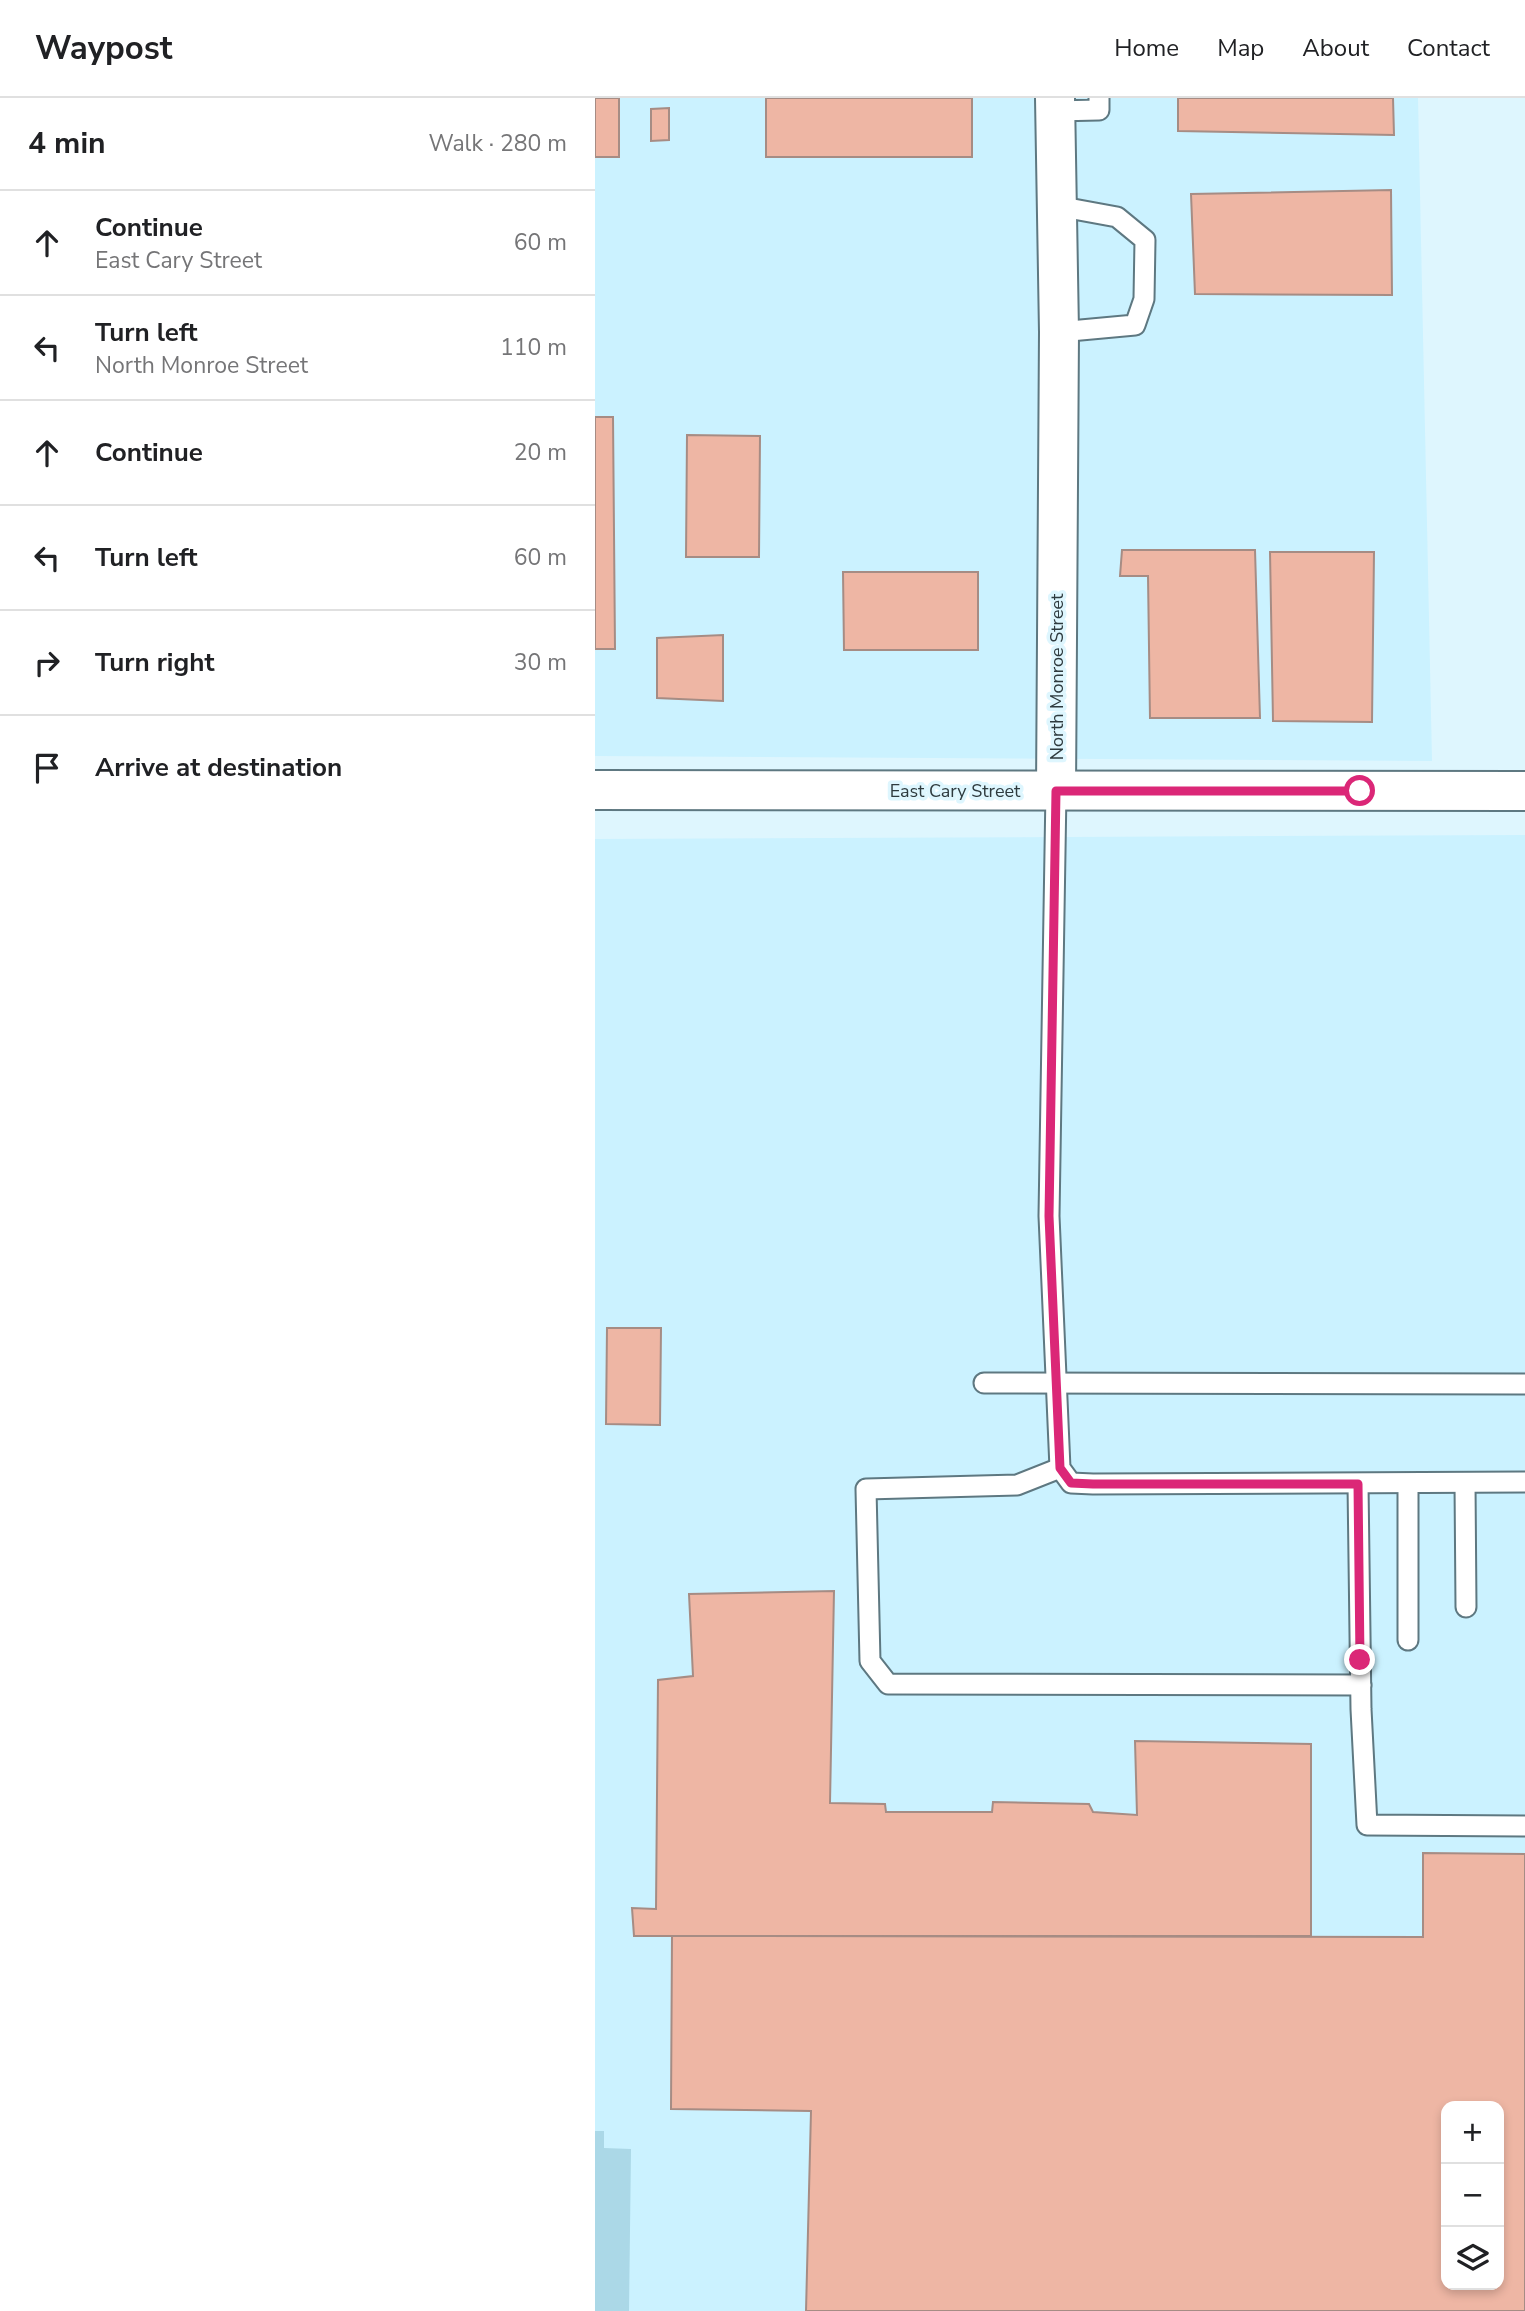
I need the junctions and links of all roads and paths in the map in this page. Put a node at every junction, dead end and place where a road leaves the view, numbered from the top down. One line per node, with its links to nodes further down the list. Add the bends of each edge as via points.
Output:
1 (1099, 98): 2 (lane, via 1099,110)
2 (1055, 105): 3 (street, North Monroe Street)
3 (1057, 206): 4 (street, North Monroe Street); 4 (lane, via 1117,217 1145,240 1145,299 1135,325)
4 (1059, 332): 6 (street, North Monroe Street)
5 (595, 790): 6 (street, East Cary Street)
6 (1056, 791): 7 (street, East Cary Street); 9 (lane, North Monroe Street, via 1049,1216)
7 (1525, 791)
8 (984, 1382): 9 (lane)
9 (1055, 1382): 10 (lane); 11 (lane, North Monroe Street)
10 (1525, 1384)
11 (1060, 1468): 14 (lane, via 1071,1483); 18 (lane, via 1017,1485 866,1489 870,1661 888,1684)
12 (1525, 1482): 13 (lane)
13 (1465, 1483): 15 (lane); 16 (lane)
14 (1358, 1484): 15 (lane); 18 (lane)
15 (1408, 1484): 17 (lane)
16 (1466, 1607)
17 (1408, 1640)
18 (1361, 1685): 19 (lane, via 1367,1825)
19 (1525, 1826)

